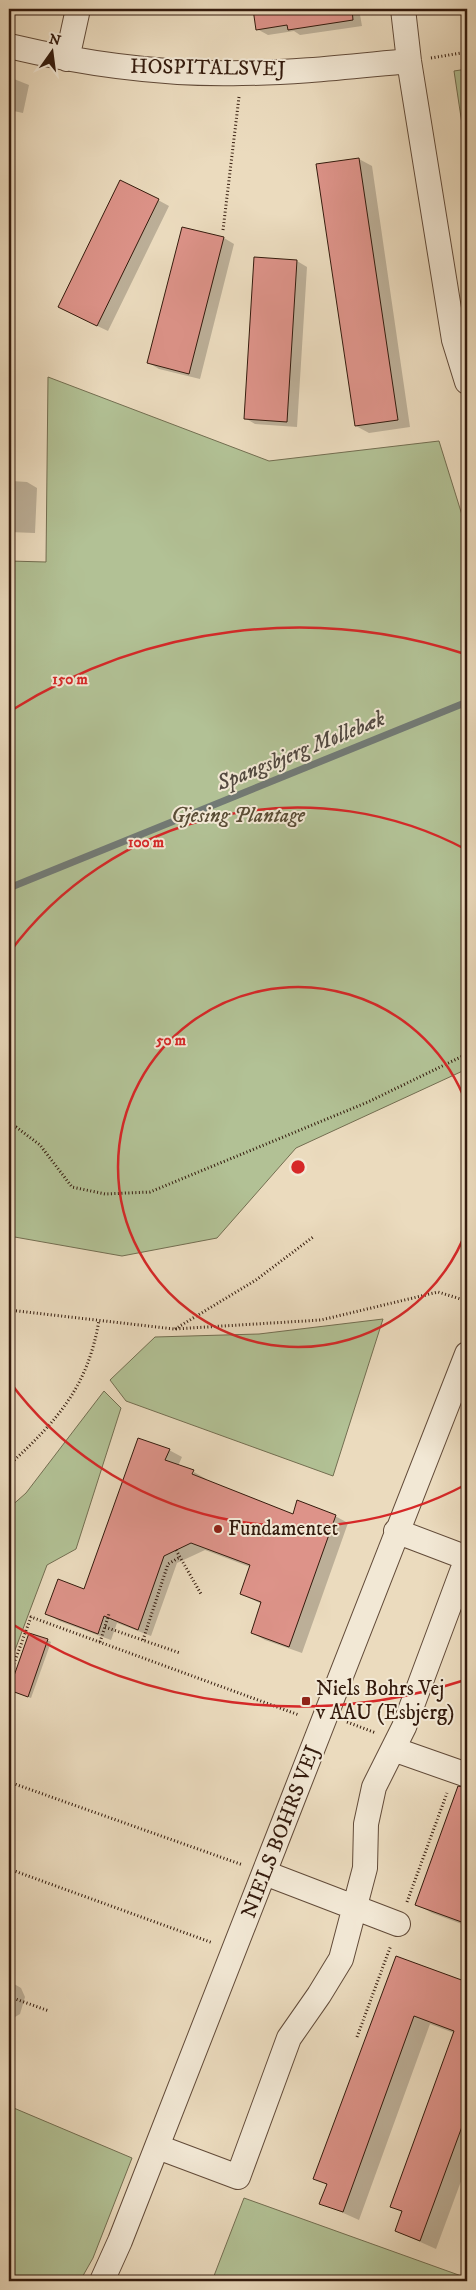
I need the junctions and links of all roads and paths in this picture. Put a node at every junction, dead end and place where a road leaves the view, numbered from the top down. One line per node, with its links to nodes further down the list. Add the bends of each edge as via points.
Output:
1 (78, 9): 5 (street)
2 (403, 9): 6 (street)
3 (9, 46): 5 (street, HOSPITALSVEJ)
4 (467, 52): 6 (path)
5 (67, 59): 7 (street, HOSPITALSVEJ, via 158,71)
6 (409, 61): 7 (street, HOSPITALSVEJ); 9 (street, via 454,340)
7 (242, 74): 8 (path)
8 (223, 230)
9 (467, 382)
10 (467, 1054): 11 (path, via 368,1102 150,1192 106,1194 72,1187 40,1145 16,1127)
11 (9, 1126)
12 (313, 1236): 16 (path, via 256,1280)
13 (467, 1301): 16 (path, via 438,1292 322,1320)
14 (10, 1311): 15 (path)
15 (99, 1320): 16 (path); 18 (path, via 96,1341 68,1403 44,1433)
16 (174, 1329)
17 (467, 1354): 19 (street, NIELS BOHRS VEJ)
18 (9, 1465)
19 (396, 1531): 22 (street); 30 (street, NIELS BOHRS VEJ)
20 (176, 1550): 21 (path)
21 (180, 1557): 23 (path); 26 (path, via 168,1564)
22 (467, 1558): 31 (street)
23 (201, 1594)
24 (108, 1614): 25 (path)
25 (104, 1627): 26 (path); 27 (path)
26 (143, 1640): 28 (path)
27 (100, 1642): 29 (path, via 31,1617); 30 (path)
28 (180, 1653)
29 (9, 1677)
30 (322, 1724): 31 (path, via 349,1722); 35 (street, NIELS BOHRS VEJ)
31 (395, 1745): 32 (street); 36 (street, via 374,1787 366,1824 365,1868)
32 (467, 1775)
33 (9, 1782): 35 (path)
34 (9, 1869): 38 (path)
35 (265, 1873): 36 (street); 38 (street, NIELS BOHRS VEJ)
36 (356, 1908): 37 (street); 41 (street, via 341,1959 289,2038 238,2177)
37 (398, 1924)
38 (235, 1951): 41 (street, NIELS BOHRS VEJ)
39 (10, 1998): 40 (path)
40 (49, 2011)
41 (158, 2147): 42 (street, NIELS BOHRS VEJ)
42 (102, 2281)

